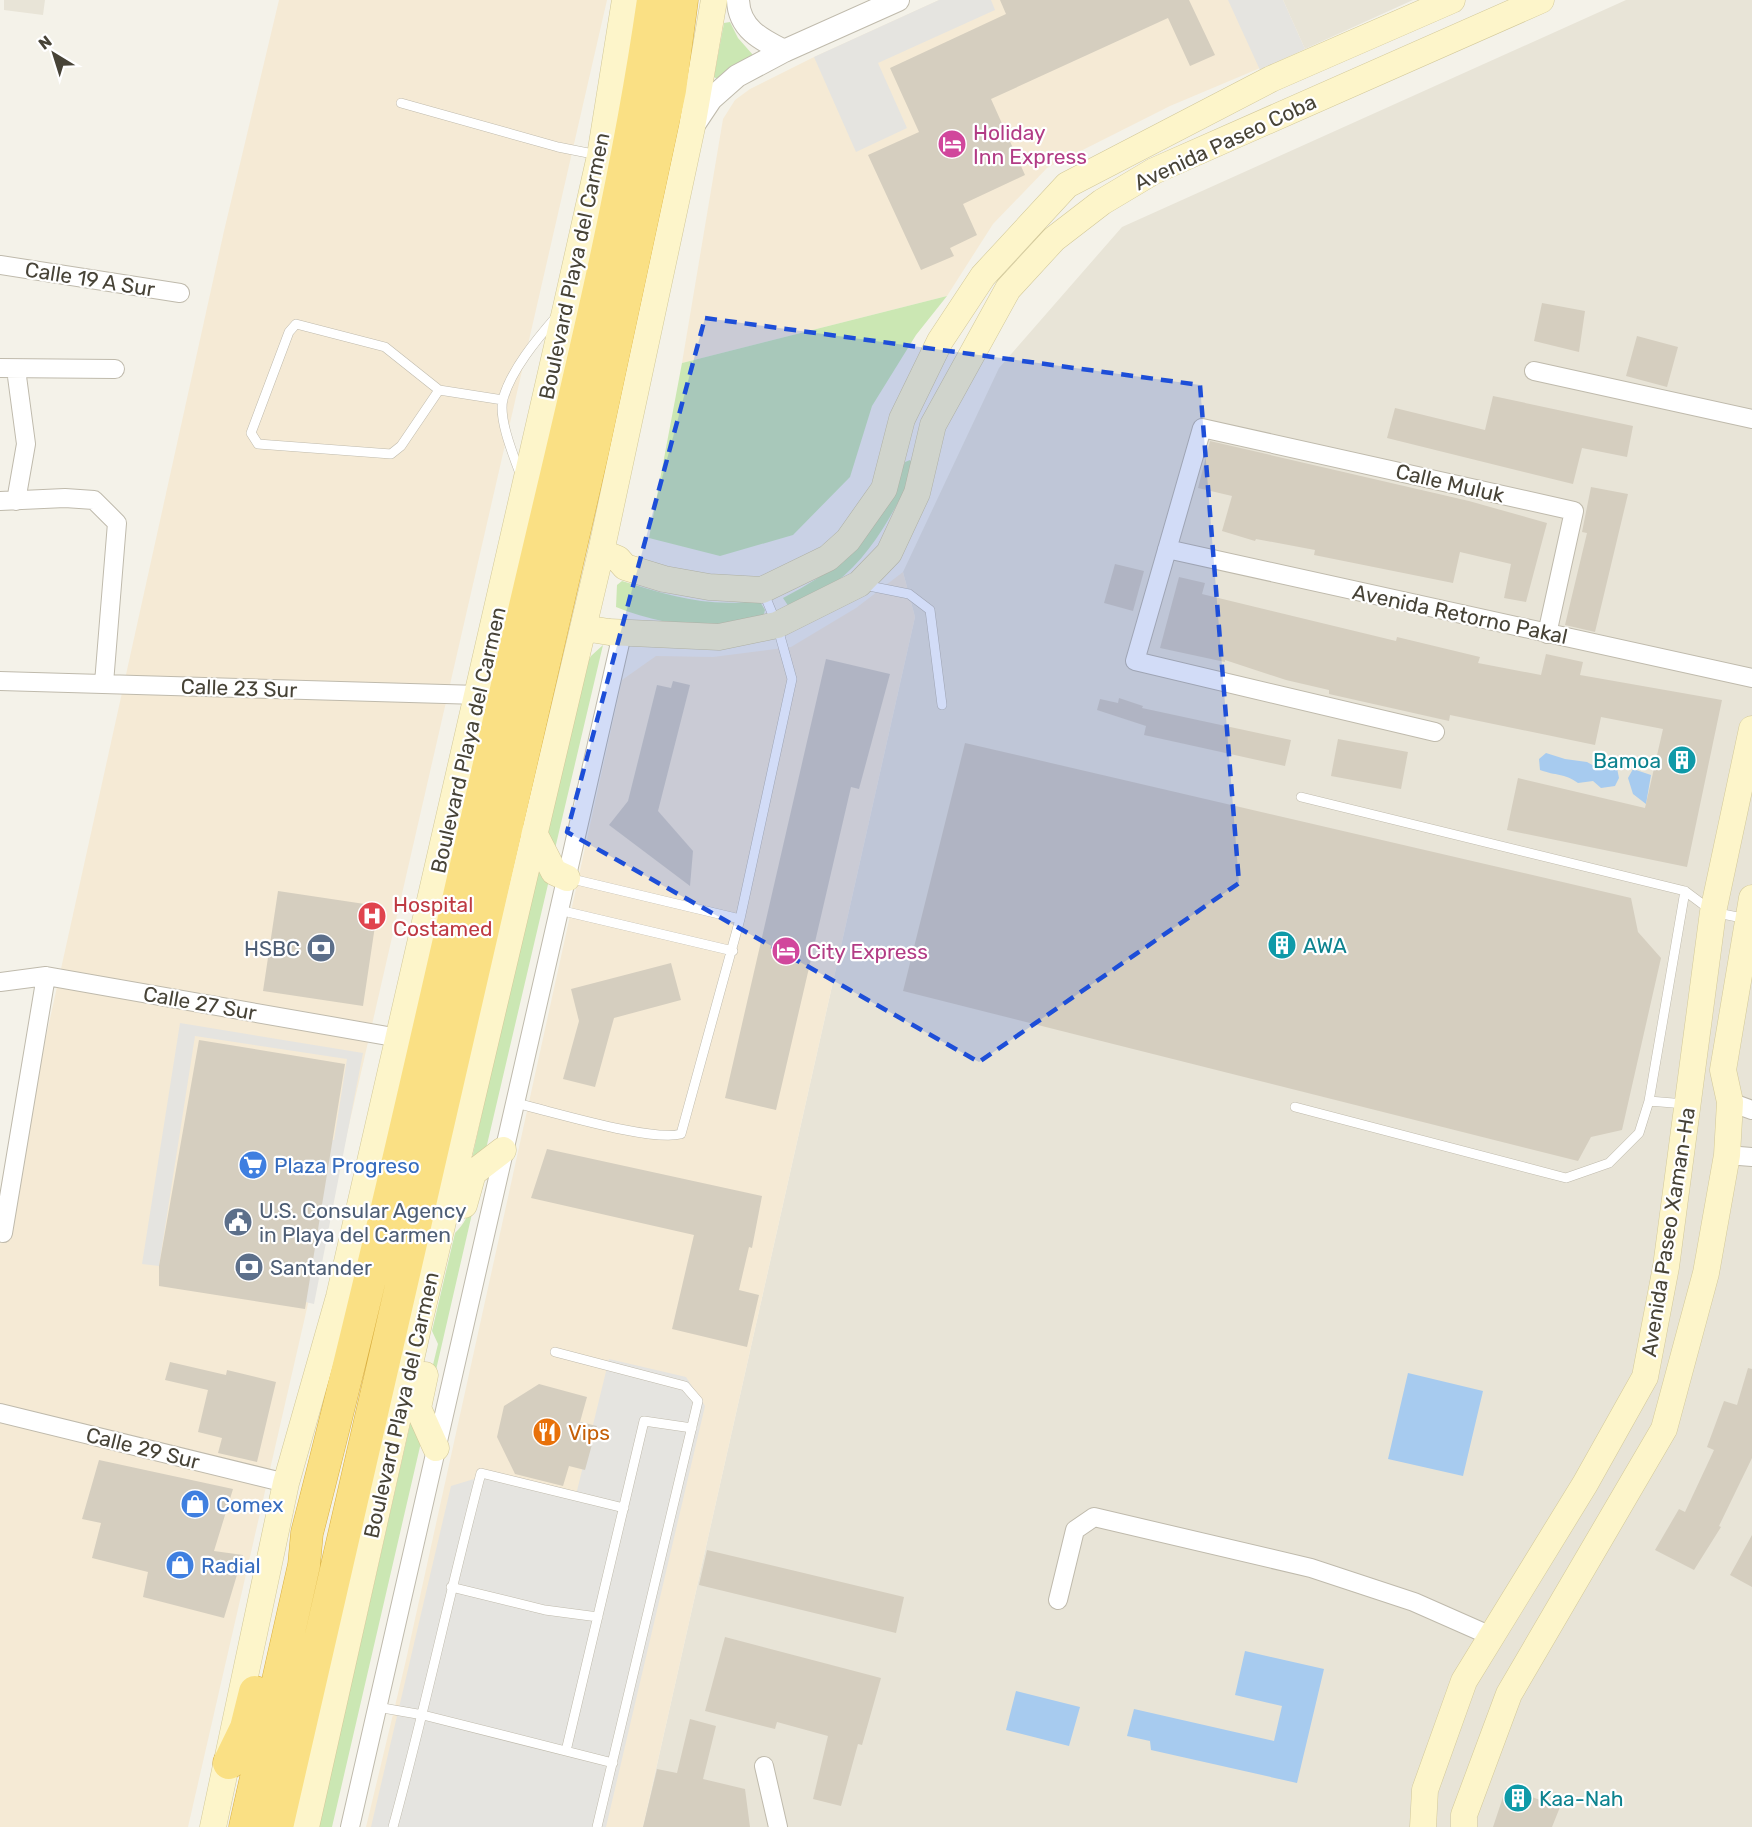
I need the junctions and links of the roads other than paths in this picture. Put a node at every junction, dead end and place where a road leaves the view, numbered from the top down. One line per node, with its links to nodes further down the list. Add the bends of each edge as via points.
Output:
1 (625, 0): 12 (main road, Boulevard Playa del Carmen)
2 (653, 0): 71 (highway, via 642,79 603,275 360,1326)
3 (682, 0): 84 (highway, via 670,90 591,461)
4 (714, 0): 11 (main road, Boulevard Playa del Carmen)
5 (738, 0): 9 (street, via 748,29)
6 (898, 0): 9 (street)
7 (1452, 0): 16 (main road, Avenida Paseo Coba, via 1271,79 1068,185 982,276)
8 (1541, 0): 19 (main road, Avenida Paseo Coba, via 1154,171 1102,202 1054,239 1008,290)
9 (784, 51): 11 (street, via 737,76 711,99)
10 (401, 103): 12 (lane)
11 (692, 127): 27 (main road, Boulevard Playa del Carmen)
12 (600, 156): 15 (main road, Boulevard Playa del Carmen)
13 (0, 265): 14 (street, Calle 19 A Sur)
14 (180, 293)
15 (567, 303): 22 (lane, via 528,349); 24 (main road, Boulevard Playa del Carmen)
16 (940, 341): 19 (main road, via 956,349); 29 (main road, Avenida Paseo Coba, via 902,419 884,489 848,540 828,558)
17 (8, 368): 18 (street); 25 (street, via 26,444)
18 (115, 369)
19 (963, 371): 28 (main road, Avenida Paseo Coba, via 933,425 917,493 889,553)
20 (1534, 371): 23 (street)
21 (439, 390): 21 (lane, via 401,446 391,454 258,444 251,433 289,332 296,324 385,347); 22 (lane)
22 (503, 400): 24 (lane, via 507,437)
23 (1752, 419)
24 (525, 487): 37 (main road, Boulevard Playa del Carmen)
25 (8, 501): 36 (street, via 94,500 117,523)
26 (1167, 549): 33 (street, Avenida Retorno Pakal); 33 (street, Calle Muluk, via 1202,428 1574,511); 40 (street, via 1135,661)
27 (601, 552): 29 (main road, Avenida Paseo Coba, via 618,559 625,567 664,579); 31 (main road, Boulevard Playa del Carmen)
28 (859, 584): 30 (main road, Avenida Paseo Coba); 38 (lane, via 909,594 930,610)
29 (762, 590): 30 (lane)
30 (777, 625): 32 (main road, Avenida Paseo Coba, via 719,637); 48 (lane, via 792,679)
31 (584, 628): 32 (main road, Avenida Paseo Coba); 42 (main road, Boulevard Playa del Carmen)
32 (609, 632): 43 (street, via 620,643)
33 (1547, 634): 34 (street, Avenida Retorno Pakal)
34 (1752, 678)
35 (0, 681): 36 (street, Calle 23 Sur)
36 (104, 683): 37 (street, Calle 23 Sur)
37 (479, 695): 52 (main road, Boulevard Playa del Carmen)
38 (942, 705)
39 (1752, 729): 47 (main road, Avenida Paseo Xaman-Ha)
40 (1435, 732)
41 (1302, 797): 44 (lane)
42 (534, 833): 43 (main road, via 554,872); 60 (main road, Boulevard Playa del Carmen)
43 (567, 878): 46 (street); 48 (lane)
44 (1685, 891): 47 (lane); 53 (lane)
45 (1750, 909): 47 (lane); 56 (main road, Avenida Paseo Xaman-Ha, via 1723,1070)
46 (560, 910): 49 (lane); 54 (street)
47 (1713, 912): 55 (main road, Avenida Paseo Xaman-Ha)
48 (740, 919): 49 (lane)
49 (733, 951): 54 (lane, via 681,1134 648,1134)
50 (46, 976): 51 (street, Calle 27 Sur); 52 (street, Calle 27 Sur); 61 (street)
51 (0, 982)
52 (399, 1038): 69 (main road, Boulevard Playa del Carmen, via 339,1297)
53 (1649, 1101): 55 (lane); 57 (lane, via 1639,1133 1609,1163 1566,1178)
54 (515, 1103): 58 (street)
55 (1688, 1104): 62 (main road, Avenida Paseo Xaman-Ha)
56 (1741, 1106): 59 (main road, Avenida Paseo Xaman-Ha)
57 (1295, 1107)
58 (502, 1150): 60 (main road, via 473,1173 462,1212); 68 (street)
59 (1740, 1156): 63 (main road, Avenida Paseo Xaman-Ha)
60 (442, 1232): 64 (main road, Boulevard Playa del Carmen)
61 (3, 1233)
62 (1666, 1267): 63 (main road); 75 (main road, Avenida Paseo Xaman-Ha, via 1645,1377 1585,1484)
63 (1706, 1273): 91 (main road, Avenida Paseo Xaman-Ha, via 1664,1430 1509,1694 1464,1815)
64 (420, 1318): 68 (main road, via 431,1347 418,1408); 85 (main road, Boulevard Playa del Carmen)
65 (555, 1352): 67 (lane, via 685,1386 699,1401)
66 (0, 1413): 69 (street, Calle 29 Sur)
67 (692, 1428): 70 (lane, via 644,1421); 80 (lane)
68 (436, 1448): 76 (street)
69 (286, 1483): 79 (main road, Boulevard Playa del Carmen)
70 (624, 1508): 72 (lane, via 481,1473); 74 (lane)
71 (307, 1533): 79 (highway, via 286,1570 246,1728); 83 (highway, via 304,1565)
72 (451, 1587): 74 (lane, via 545,1610); 77 (lane)
73 (1058, 1600): 75 (street, via 1075,1530 1094,1516 1311,1568 1414,1602)
74 (598, 1617): 78 (lane)
75 (1491, 1636): 90 (main road, Avenida Paseo Xaman-Ha, via 1464,1681 1425,1790)
76 (377, 1707): 77 (lane); 86 (street)
77 (423, 1714): 78 (lane); 87 (lane)
78 (566, 1751): 80 (lane)
79 (229, 1762): 82 (main road, Boulevard Playa del Carmen)
80 (613, 1763): 88 (lane)
81 (764, 1766): 89 (street)
82 (213, 1827)
83 (244, 1827)
84 (277, 1827)
85 (306, 1827)
86 (350, 1827)
87 (393, 1827)
88 (597, 1827)
89 (778, 1827)
90 (1423, 1827)
91 (1464, 1827)

